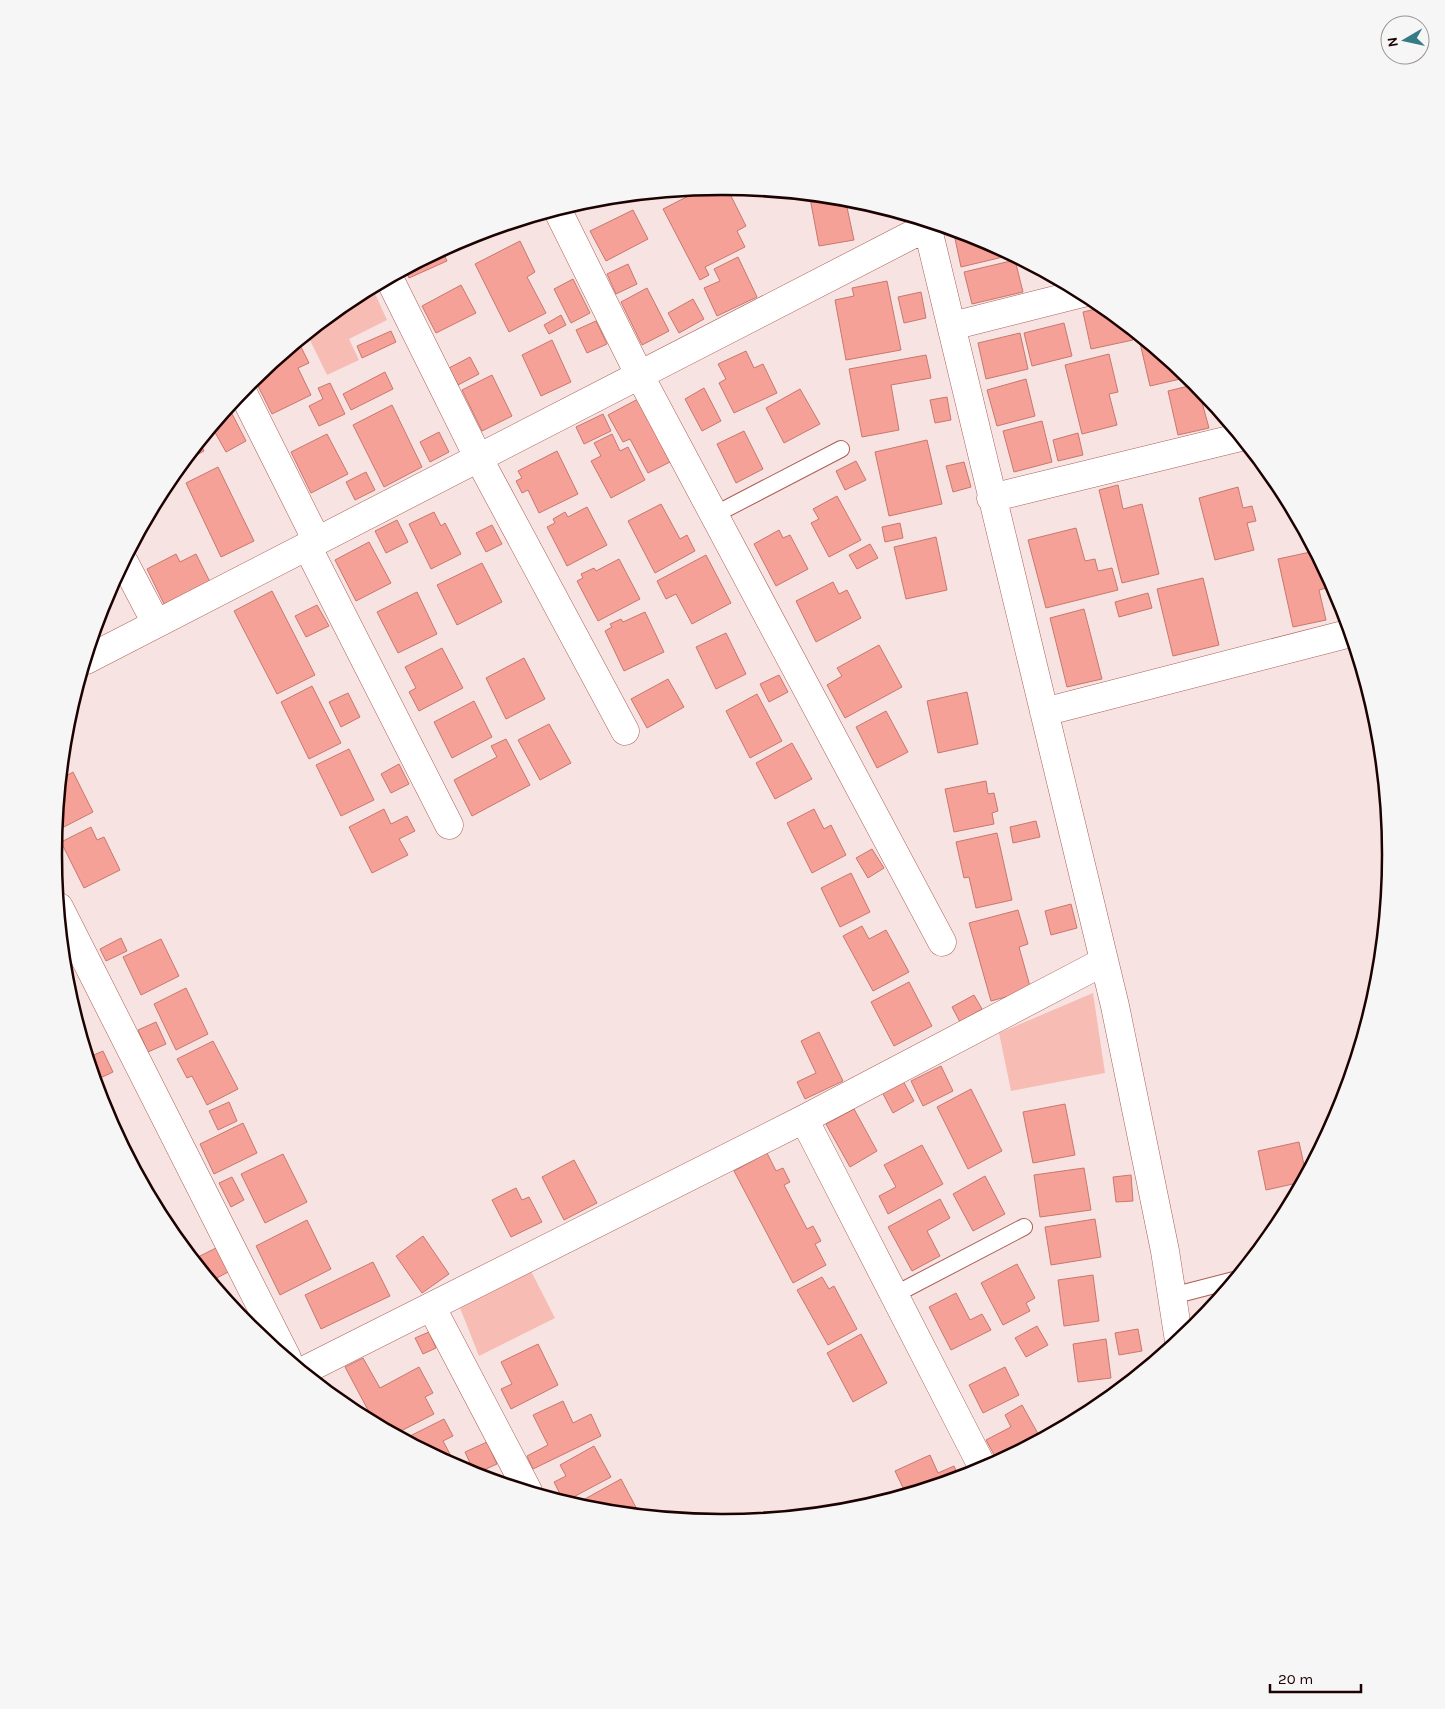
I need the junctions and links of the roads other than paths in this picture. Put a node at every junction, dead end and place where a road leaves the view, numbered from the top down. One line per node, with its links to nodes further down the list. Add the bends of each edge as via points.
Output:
1 (560, 215): 7 (street)
2 (922, 226): 7 (street)
3 (927, 227): 6 (street)
4 (392, 284): 11 (street)
5 (1072, 296): 6 (street)
6 (952, 326): 12 (street)
7 (640, 376): 11 (street); 13 (street)
8 (246, 399): 14 (street)
9 (1235, 439): 12 (street)
10 (841, 449): 13 (lane)
11 (479, 459): 14 (street); 20 (street)
12 (991, 498): 19 (street)
13 (714, 515): 23 (street)
14 (312, 544): 16 (street); 21 (street)
15 (128, 570): 16 (street)
16 (156, 623): 18 (street)
17 (1344, 635): 19 (street)
18 (94, 656)
19 (1044, 712): 24 (street)
20 (624, 731)
21 (450, 825)
22 (66, 921): 32 (street)
23 (942, 942)
24 (1103, 962): 25 (street); 29 (street, via 1117,1015)
25 (804, 1119): 28 (street); 30 (street)
26 (1024, 1227): 28 (lane)
27 (1225, 1282): 29 (lane)
28 (894, 1295): 34 (street)
29 (1172, 1296): 31 (street)
30 (432, 1308): 33 (street); 35 (street)
31 (1178, 1332)
32 (280, 1344)
33 (309, 1369)
34 (980, 1462)
35 (524, 1483)

